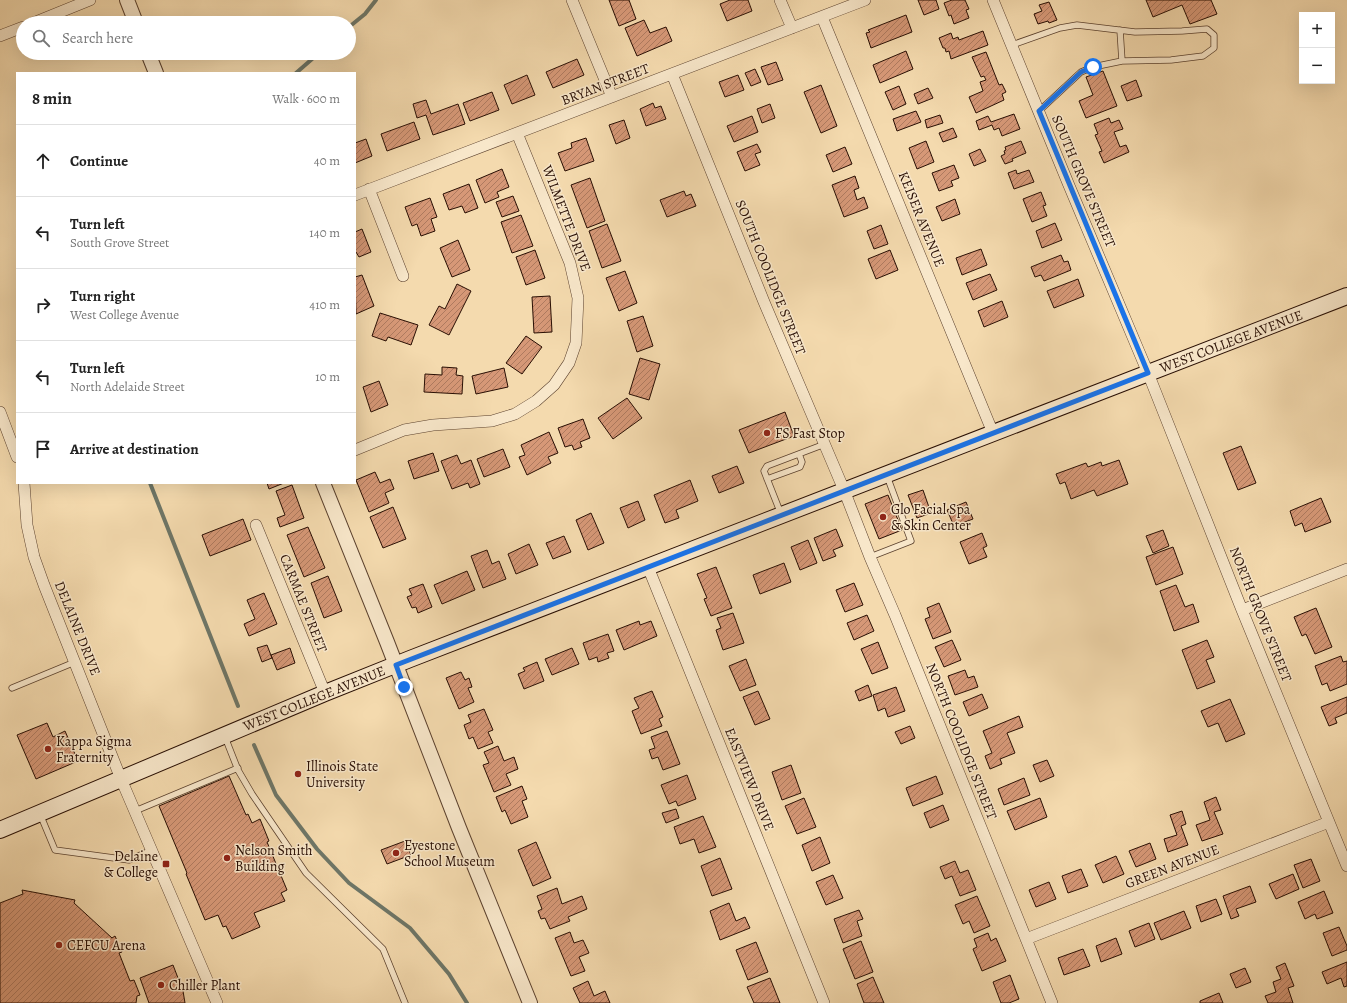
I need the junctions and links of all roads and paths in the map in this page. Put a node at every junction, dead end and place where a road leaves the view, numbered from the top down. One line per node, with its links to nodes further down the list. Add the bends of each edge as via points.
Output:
1 (90, 0): 7 (street)
2 (127, 0): 8 (street)
3 (572, 0): 19 (street)
4 (780, 0): 10 (street)
5 (865, 0): 9 (street, BRYAN STREET)
6 (993, 0): 14 (street, SOUTH GROVE STREET)
7 (50, 16)
8 (133, 16)
9 (822, 16): 10 (street, BRYAN STREET); 28 (street, KEISER AVENUE)
10 (792, 28): 18 (street, BRYAN STREET)
11 (16, 30): 13 (street)
12 (1120, 30): 14 (lane, via 1077,25 1060,28); 16 (lane); 16 (lane, via 1151,32 1207,29 1214,35 1214,48 1204,56)
13 (0, 36)
14 (1012, 45): 20 (street, SOUTH GROVE STREET)
15 (151, 60): 17 (street)
16 (1122, 61): 20 (lane, via 1081,72)
17 (156, 72)
18 (672, 74): 19 (street, BRYAN STREET); 29 (street, SOUTH COOLIDGE STREET, via 764,302)
19 (612, 97): 21 (street, BRYAN STREET)
20 (1039, 111): 26 (street, SOUTH GROVE STREET)
21 (517, 133): 22 (street, BRYAN STREET); 30 (street, WILMETTE DRIVE, via 575,281 578,318 576,343 569,363 554,385 536,401 515,414 492,421 433,425 404,430)
22 (369, 189): 23 (street, BRYAN STREET); 24 (street)
23 (356, 195)
24 (403, 276)
25 (1347, 296): 26 (main road, WEST COLLEGE AVENUE)
26 (1148, 373): 28 (main road, WEST COLLEGE AVENUE); 43 (street, NORTH GROVE STREET)
27 (0, 412): 31 (street)
28 (993, 433): 33 (main road, WEST COLLEGE AVENUE)
29 (825, 444): 32 (lane); 37 (street, SOUTH COOLIDGE STREET)
30 (356, 450)
31 (16, 453)
32 (799, 454): 34 (lane, via 767,466 764,471); 34 (lane, via 802,462 800,467)
33 (886, 474): 37 (main road, WEST COLLEGE AVENUE); 40 (lane, via 911,541)
34 (767, 479): 38 (lane)
35 (24, 484): 44 (street, DELAINE DRIVE, via 27,525 34,557)
36 (323, 484): 45 (street)
37 (844, 490): 38 (main road, WEST COLLEGE AVENUE); 40 (street, NORTH COOLIDGE STREET)
38 (781, 514): 41 (main road, WEST COLLEGE AVENUE)
39 (256, 525): 47 (street, CARMAE STREET)
40 (870, 557): 57 (street, NORTH COOLIDGE STREET)
41 (648, 567): 45 (main road, WEST COLLEGE AVENUE); 61 (street, EASTVIEW DRIVE)
42 (1347, 569): 43 (street)
43 (1242, 610): 53 (street, NORTH GROVE STREET)
44 (75, 662): 46 (lane); 50 (street, DELAINE DRIVE)
45 (396, 665): 47 (main road, WEST COLLEGE AVENUE); 60 (street)
46 (12, 688)
47 (325, 693): 48 (main road, WEST COLLEGE AVENUE)
48 (224, 735): 49 (lane); 50 (main road, WEST COLLEGE AVENUE)
49 (238, 768): 51 (lane); 59 (lane, via 252,794 306,873 383,948)
50 (122, 779): 51 (street, DELAINE DRIVE); 52 (main road, WEST COLLEGE AVENUE)
51 (135, 811): 55 (street, DELAINE DRIVE)
52 (40, 814): 54 (main road, WEST COLLEGE AVENUE); 55 (lane, via 55,850 129,860)
53 (1329, 822): 56 (street, NORTH GROVE STREET); 57 (street, GREEN AVENUE)
54 (0, 830)
55 (152, 850): 58 (street, DELAINE DRIVE)
56 (1347, 866)
57 (1026, 939): 62 (street, NORTH COOLIDGE STREET)
58 (217, 1003)
59 (405, 1003)
60 (530, 1003)
61 (824, 1003)
62 (1052, 1003)

